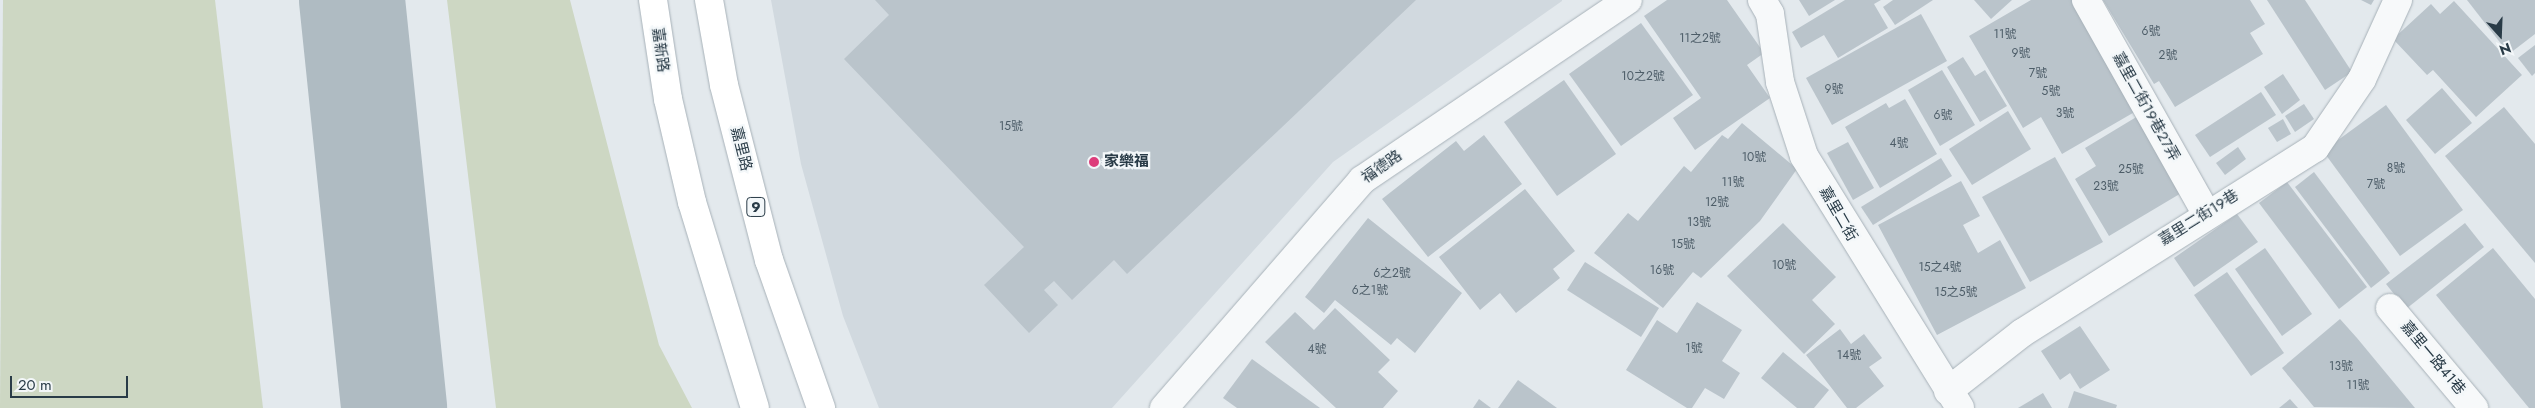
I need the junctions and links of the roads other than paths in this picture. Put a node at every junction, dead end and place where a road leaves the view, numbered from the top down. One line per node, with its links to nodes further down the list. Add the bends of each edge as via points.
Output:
1 (653, 0): 10 (main road, 嘉新路, via 668,99 692,202)
2 (709, 0): 11 (main road, 嘉里路 / 9, via 724,85 769,260)
3 (1628, 0): 12 (street, 福德路, via 1362,180)
4 (1762, 0): 9 (street, 嘉里二街, via 1770,14 1780,82 1804,156)
5 (2086, 0): 7 (street, 嘉里二街19巷27弄)
6 (2398, 0): 7 (street, 嘉里二街19巷, via 2362,79 2315,148)
7 (2206, 213): 9 (street, 嘉里二街19巷, via 2022,333)
8 (2390, 308): 13 (street, 嘉里一路41巷)
9 (1954, 400)
10 (755, 408)
11 (821, 408)
12 (1164, 408)
13 (2474, 408)

